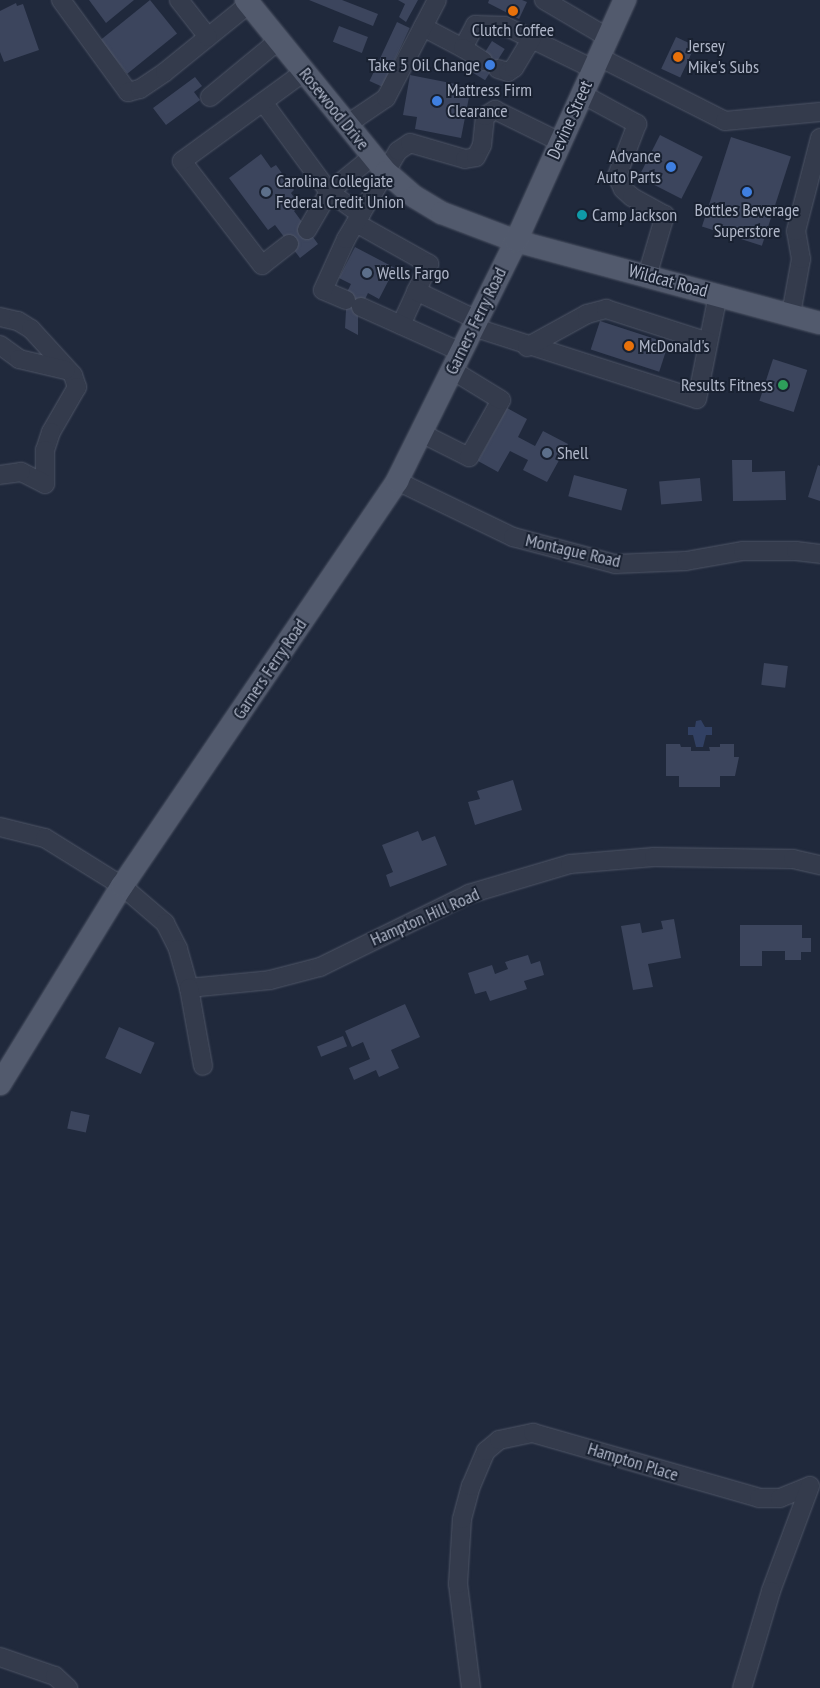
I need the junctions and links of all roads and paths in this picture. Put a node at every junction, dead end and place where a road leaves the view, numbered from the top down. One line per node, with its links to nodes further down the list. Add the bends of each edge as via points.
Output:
1 (61, 0): 8 (street, via 128,92 140,89)
2 (179, 0): 8 (street)
3 (437, 0): 7 (street)
4 (544, 0): 11 (street)
5 (625, 0): 11 (main road, Devine Street)
6 (247, 2): 8 (street); 10 (main road, Rosewood Drive)
7 (423, 27): 12 (street); 18 (street, via 386,98)
8 (208, 37)
9 (532, 38): 11 (street); 12 (street, via 505,26 475,25); 12 (street, via 514,68 496,68)
10 (278, 41): 13 (main road, Rosewood Drive); 15 (street)
11 (603, 47): 14 (main road, Devine Street); 17 (street, via 725,121)
12 (463, 48)
13 (304, 72): 16 (street); 18 (main road, Rosewood Drive)
14 (582, 94): 20 (main road, Devine Street); 27 (street, via 637,124 620,161 617,176 623,189 632,197 665,215)
15 (210, 97)
16 (263, 102): 22 (street); 26 (street, via 182,161 262,265)
17 (819, 112): 19 (street)
18 (346, 124): 21 (main road, Rosewood Drive)
19 (820, 136): 30 (street, via 796,232 801,259)
20 (560, 142): 21 (street, via 495,110 485,116 482,145 476,157 466,159 410,143); 25 (main road, Devine Street)
21 (379, 164): 22 (street); 23 (street); 25 (main road, Rosewood Drive, via 415,197 442,214)
22 (329, 192): 23 (street); 24 (street)
23 (359, 219): 28 (street, via 429,264); 34 (street, via 323,290)
24 (307, 230)
25 (516, 241): 27 (main road, Wildcat Road); 32 (main road, Garners Ferry Road)
26 (290, 244)
27 (647, 276): 29 (main road, Wildcat Road)
28 (416, 291): 32 (street); 34 (street)
29 (718, 295): 30 (main road, Wildcat Road); 36 (street)
30 (791, 314): 33 (main road, Wildcat Road)
31 (0, 317): 41 (street, via 18,321 32,329)
32 (475, 323): 38 (street); 40 (main road, Garners Ferry Road)
33 (820, 323)
34 (401, 325): 40 (street)
35 (564, 327): 36 (street, via 596,310 606,309); 38 (street); 39 (street, via 559,341)
36 (708, 342): 39 (street, via 697,399)
37 (0, 345): 41 (street, via 18,359 36,366)
38 (527, 347): 39 (street)
39 (569, 360)
40 (456, 361): 42 (main road, Garners Ferry Road); 42 (street, via 501,400 469,457)
41 (66, 370): 43 (street, via 73,374 78,387 51,432 45,450 46,484 21,472)
42 (421, 433): 44 (main road, Garners Ferry Road)
43 (0, 475)
44 (397, 481): 45 (street, Montague Road, via 513,537 615,564 686,561 742,551 796,550); 48 (main road, Garners Ferry Road)
45 (820, 554)
46 (0, 827): 48 (street, via 45,838)
47 (820, 865): 49 (street, Hampton Hill Road, via 793,859 654,857 570,864 469,894 320,967 270,980)
48 (122, 886): 49 (street, via 165,923 178,949); 51 (main road, Garners Ferry Road)
49 (189, 988): 50 (street)
50 (203, 1066)
51 (0, 1084)
52 (815, 1480): 55 (street, Hampton Place, via 780,1498 758,1498 533,1433 499,1440 486,1451 462,1519 458,1584); 56 (street, Hampton Place, via 771,1591)
53 (0, 1657): 54 (street, via 55,1676)
54 (68, 1688)
55 (471, 1688)
56 (742, 1688)

